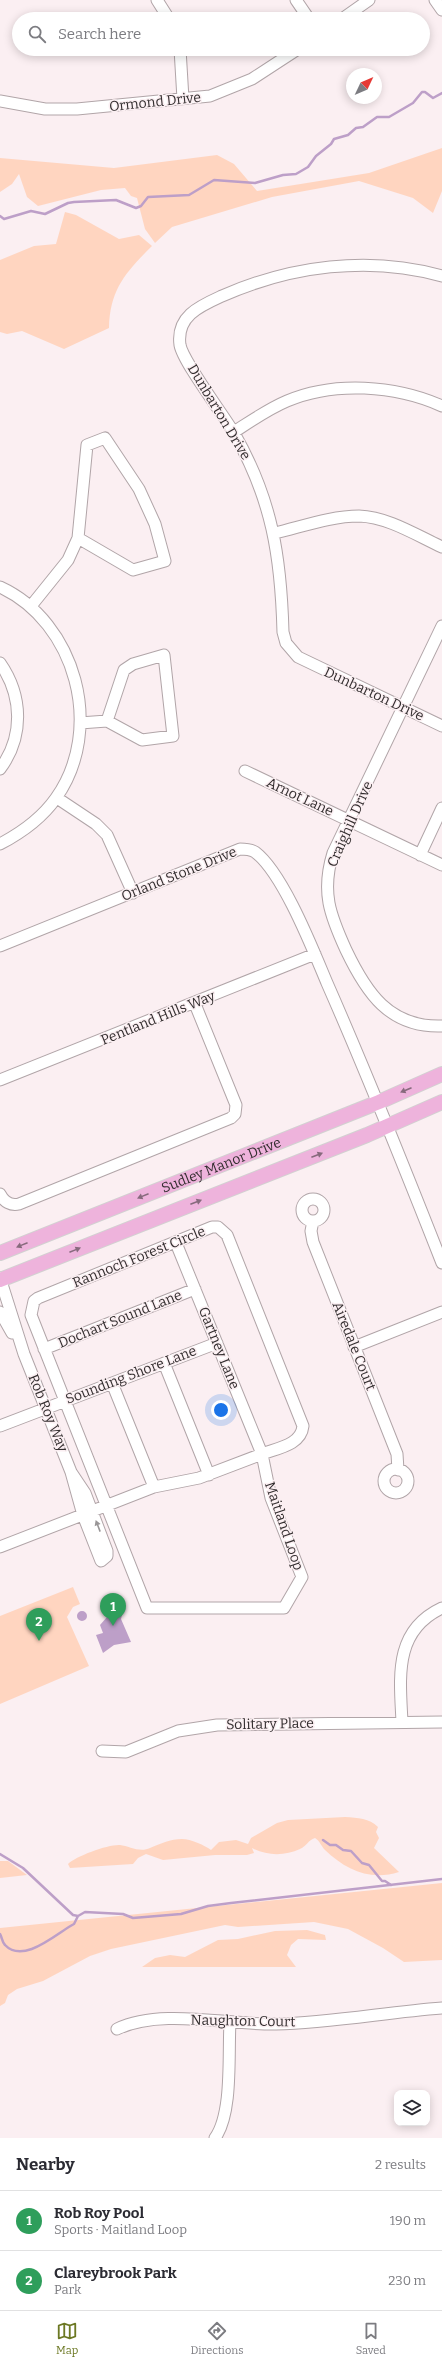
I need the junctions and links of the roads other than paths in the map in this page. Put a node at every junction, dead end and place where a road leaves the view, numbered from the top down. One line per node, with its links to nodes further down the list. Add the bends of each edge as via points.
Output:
1 (157, 0): 6 (street)
2 (296, 0): 7 (street)
3 (370, 0): 8 (street)
4 (435, 0): 5 (street)
5 (442, 10)
6 (165, 12)
7 (304, 12)
8 (352, 12)
9 (180, 56): 11 (street)
10 (288, 56): 11 (street, Ormond Drive, via 252,80 236,87 210,96)
11 (183, 99): 12 (street, Ormond Drive, via 107,108 64,109 44,109)
12 (0, 101)
13 (442, 276): 15 (street, Dunbarton Drive, via 385,266 302,270 252,282 195,308 182,327 182,350)
14 (442, 406): 15 (street, via 421,398 383,390 332,390 288,401)
15 (234, 432): 16 (street, Dunbarton Drive, via 258,482)
16 (274, 533): 18 (street, via 333,519 360,516 392,523); 23 (street, Dunbarton Drive, via 283,632 292,652)
17 (78, 538): 17 (street, via 133,570 165,561 155,524 139,489 104,438 87,445); 20 (street, via 68,560)
18 (442, 547)
19 (0, 586): 20 (street)
20 (30, 606): 25 (street, via 58,639 74,673)
21 (442, 626): 23 (street, Craighill Drive)
22 (0, 663): 27 (street, via 13,684 18,712 16,741)
23 (403, 707): 26 (street, Dunbarton Drive); 31 (street, Craighill Drive)
24 (107, 721): 24 (street, via 142,740 173,736 164,655 134,664 124,670); 25 (street)
25 (80, 723): 29 (street, via 73,760)
26 (442, 726)
27 (1, 764)
28 (245, 771): 31 (street, Arnot Lane)
29 (57, 798): 32 (street, via 34,822); 35 (street, via 96,824 107,835)
30 (442, 808): 33 (street)
31 (349, 821): 33 (street, Arnot Lane); 39 (street, Craighill Drive, via 333,854 327,878 327,895 334,924 361,981 379,1003 390,1012 415,1023)
32 (0, 844)
33 (420, 855): 34 (street, Arnot Lane)
34 (442, 865)
35 (133, 893): 36 (street, Orland Stone Drive); 37 (street, Orland Stone Drive, via 240,849 250,850 268,866 288,898)
36 (0, 946)
37 (315, 954): 38 (street, Pentland Hills Way); 42 (street, Orland Stone Drive)
38 (195, 1004): 41 (street, Pentland Hills Way); 45 (street, via 234,1099 236,1109 231,1118 19,1204 8,1203)
39 (442, 1026)
40 (442, 1074): 42 (main road, Sudley Manor Drive, one-way to 42)
41 (0, 1080)
42 (379, 1102): 44 (street, Orland Stone Drive); 48 (main road, Sudley Manor Drive, one-way to 48)
43 (442, 1102): 44 (main road, Sudley Manor Drive)
44 (388, 1126): 49 (street, Orland Stone Drive); 50 (main road, Sudley Manor Drive, one-way to 44)
45 (0, 1194)
46 (313, 1221): 55 (street, Airedale Court, via 313,1242)
47 (176, 1243): 51 (street, Gartney Lane); 56 (street, Rannoch Forest Circle, via 34,1301 31,1315); 63 (street, Rannoch Forest Circle, via 212,1227 218,1227 227,1235 303,1426 298,1440)
48 (0, 1253)
49 (442, 1262)
50 (0, 1279): 57 (street, Rob Roy Way)
51 (195, 1289): 54 (street, Gartney Lane); 56 (street, Dochart Sound Lane)
52 (0, 1312): 57 (street, Rob Roy Way)
53 (442, 1312): 55 (street)
54 (217, 1343): 58 (street, Sounding Shore Lane); 63 (street, Gartney Lane)
55 (354, 1347): 64 (street, Airedale Court, via 398,1454)
56 (44, 1348): 60 (street, Rannoch Forest Circle)
57 (24, 1354): 61 (street, Rob Roy Way)
58 (164, 1363): 59 (street, Sounding Shore Lane); 65 (street)
59 (112, 1383): 60 (street, Sounding Shore Lane); 66 (street)
60 (64, 1401): 61 (street, Sounding Shore Lane); 67 (street, Rannoch Forest Circle)
61 (46, 1408): 62 (street, Sounding Shore Lane); 68 (street, Rob Roy Way)
62 (0, 1426)
63 (262, 1454): 65 (street); 67 (street, Maitland Loop, via 271,1498 302,1577 284,1608 147,1608)
64 (398, 1470)
65 (209, 1475): 66 (street)
66 (154, 1486): 67 (street)
67 (106, 1506): 68 (street)
68 (88, 1513): 69 (street)
69 (0, 1547)
70 (442, 1608): 71 (street, via 418,1625 406,1644 400,1670)
71 (402, 1722): 72 (street, Solitary Place); 73 (street, Solitary Place, via 205,1726 178,1731 126,1752)
72 (442, 1722)
73 (102, 1751)
74 (442, 2008): 75 (street, Naughton Court, via 305,2023)
75 (230, 2022): 76 (street, Naughton Court, via 152,2019 129,2023); 77 (street, via 227,2105)
76 (117, 2029)
77 (215, 2138)

